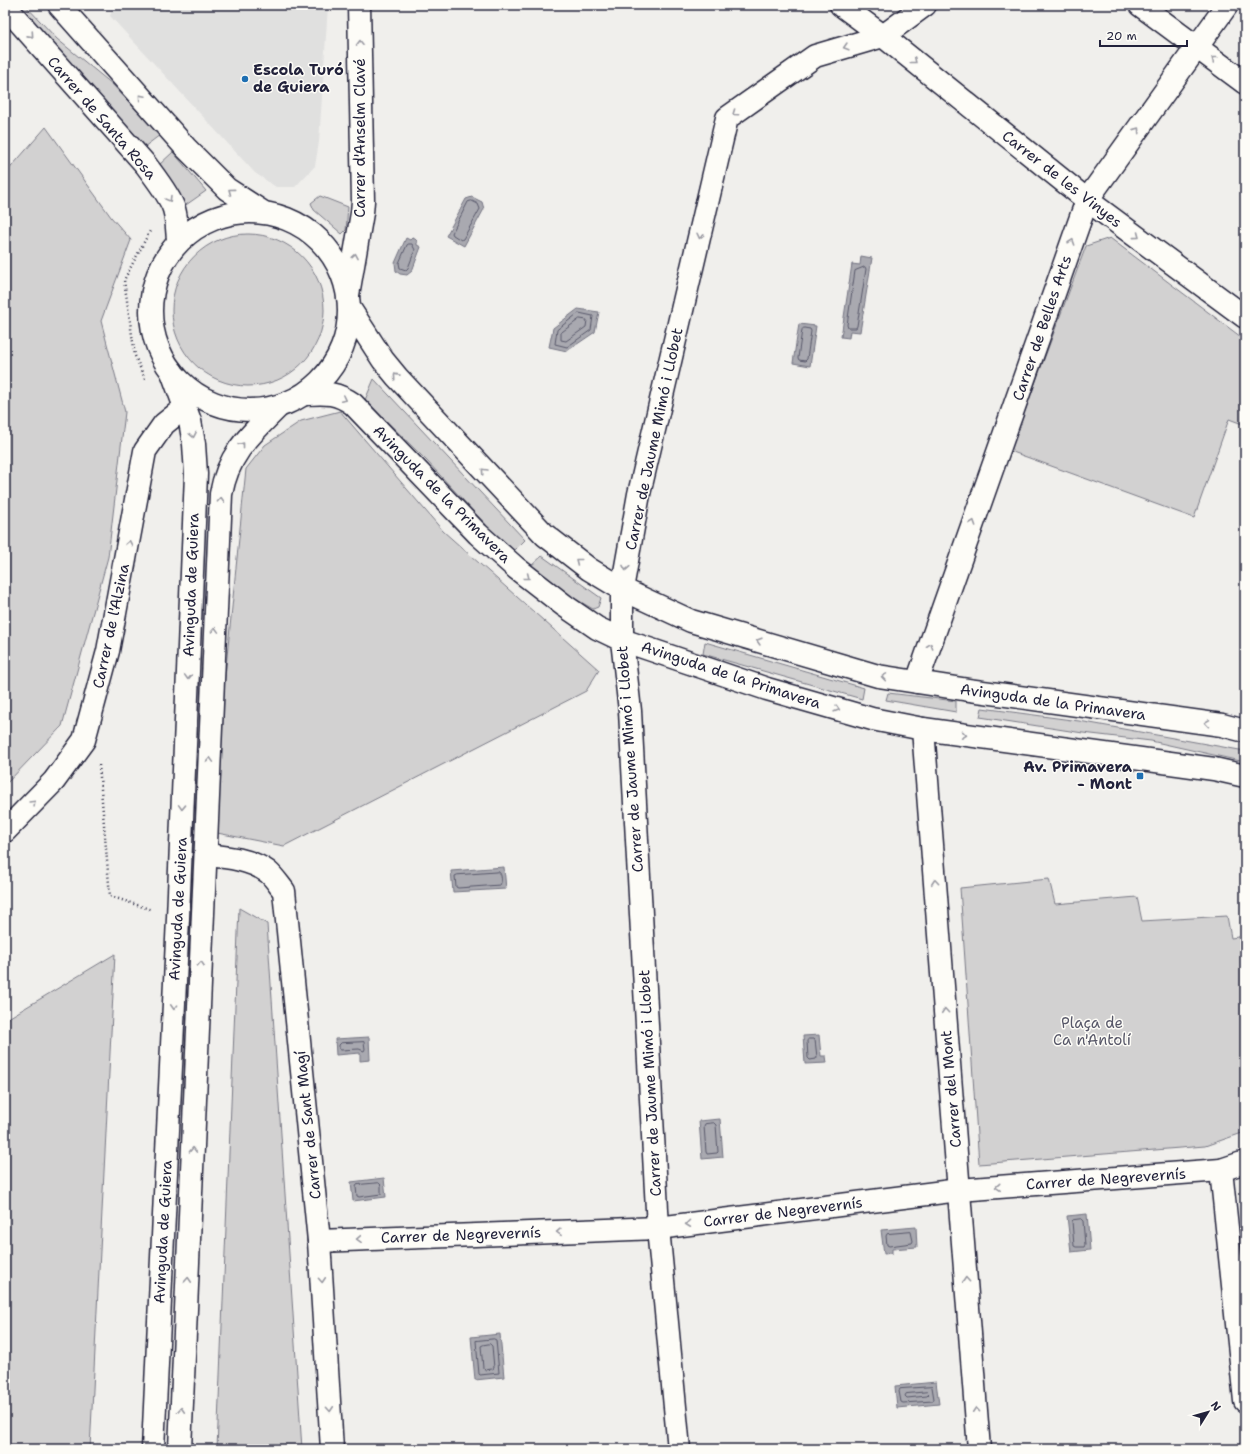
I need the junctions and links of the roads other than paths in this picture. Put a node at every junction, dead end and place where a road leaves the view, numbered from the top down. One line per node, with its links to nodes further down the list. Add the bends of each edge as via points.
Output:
1 (59, 5): 12 (street, one-way to 1, via 227,189 200,162)
2 (359, 5): 14 (street, Carrer d'Anselm Clavé, one-way to 2, via 363,201)
3 (841, 5): 8 (street, Carrer de les Vinyes)
4 (925, 5): 8 (street, Carrer de Jaume Mimó i Llobet)
5 (1140, 5): 9 (street)
6 (1227, 5): 9 (street, Carrer de Belles Arts)
7 (5, 6): 13 (street, Carrer de Santa Rosa, one-way to 13, via 146,164 174,207)
8 (883, 36): 11 (street, Carrer de les Vinyes, one-way to 11); 20 (street, Carrer de Jaume Mimó i Llobet, one-way to 20, via 815,56 727,118 639,494)
9 (1197, 46): 10 (street, one-way to 9); 11 (street, Carrer de Belles Arts, one-way to 9)
10 (1245, 83)
11 (1087, 200): 15 (street, Carrer de les Vinyes, one-way to 15); 22 (street, Carrer de Belles Arts, one-way to 11)
12 (264, 212): 13 (street, via 238,210 215,217 193,227); 14 (street, via 307,230 328,251 339,269)
13 (178, 240): 16 (street, via 156,280 151,312 157,343)
14 (349, 302): 17 (street, Carrer d'Anselm Clavé, via 348,329 339,357 323,381); 20 (street, Avinguda de la Primavera, one-way to 14, via 589,569 545,535 392,372 382,360)
15 (1245, 317)
16 (172, 372): 18 (street, via 191,391 215,405 242,412); 19 (street, Avinguda de Guiera)
17 (306, 394): 18 (street, Carrer d'Anselm Clavé); 21 (street, Avinguda de la Primavera, one-way to 21, via 325,393 342,396 353,404 478,534 511,563 572,610 598,628)
18 (278, 407): 27 (street, Avinguda de Guiera, one-way to 18, via 221,494 233,458 253,431)
19 (184, 408): 26 (street, Carrer de l'Alzina, one-way to 19, via 54,781 84,740 108,651 145,451 164,424); 34 (street, Avinguda de Guiera, one-way to 34, via 190,421 196,474 178,918)
20 (622, 589): 21 (street, Carrer de Jaume Mimó i Llobet); 22 (street, Avinguda de la Primavera, one-way to 20, via 878,676 692,621)
21 (622, 640): 23 (street, Avinguda de la Primavera, one-way to 23, via 775,691 872,719); 31 (street, Carrer de Jaume Mimó i Llobet, via 630,711)
22 (917, 682): 24 (street, Avinguda de la Primavera, one-way to 22, via 1222,725)
23 (923, 729): 25 (street, Avinguda de la Primavera, one-way to 25, via 1214,769); 30 (street, Carrer del Mont, one-way to 23)
24 (1245, 731)
25 (1245, 776)
26 (5, 831)
27 (206, 855): 32 (street, Carrer de Sant Magí, via 225,856 248,862 268,873 284,891); 35 (street, Avinguda de Guiera, one-way to 27)
28 (1245, 1162): 29 (street, Carrer de Negrevernís)
29 (1221, 1170): 30 (street, Carrer de Negrevernís, one-way to 30); 33 (street)
30 (959, 1190): 31 (street, Carrer de Negrevernís, one-way to 31); 38 (street, Carrer del Mont, one-way to 30)
31 (658, 1228): 32 (street, Carrer de Negrevernís, one-way to 32); 37 (street, Carrer de Jaume Mimó i Llobet)
32 (320, 1241): 36 (street, Carrer de Sant Magí, one-way to 36)
33 (1245, 1401)
34 (152, 1449)
35 (180, 1449)
36 (332, 1449)
37 (679, 1449)
38 (979, 1449)

